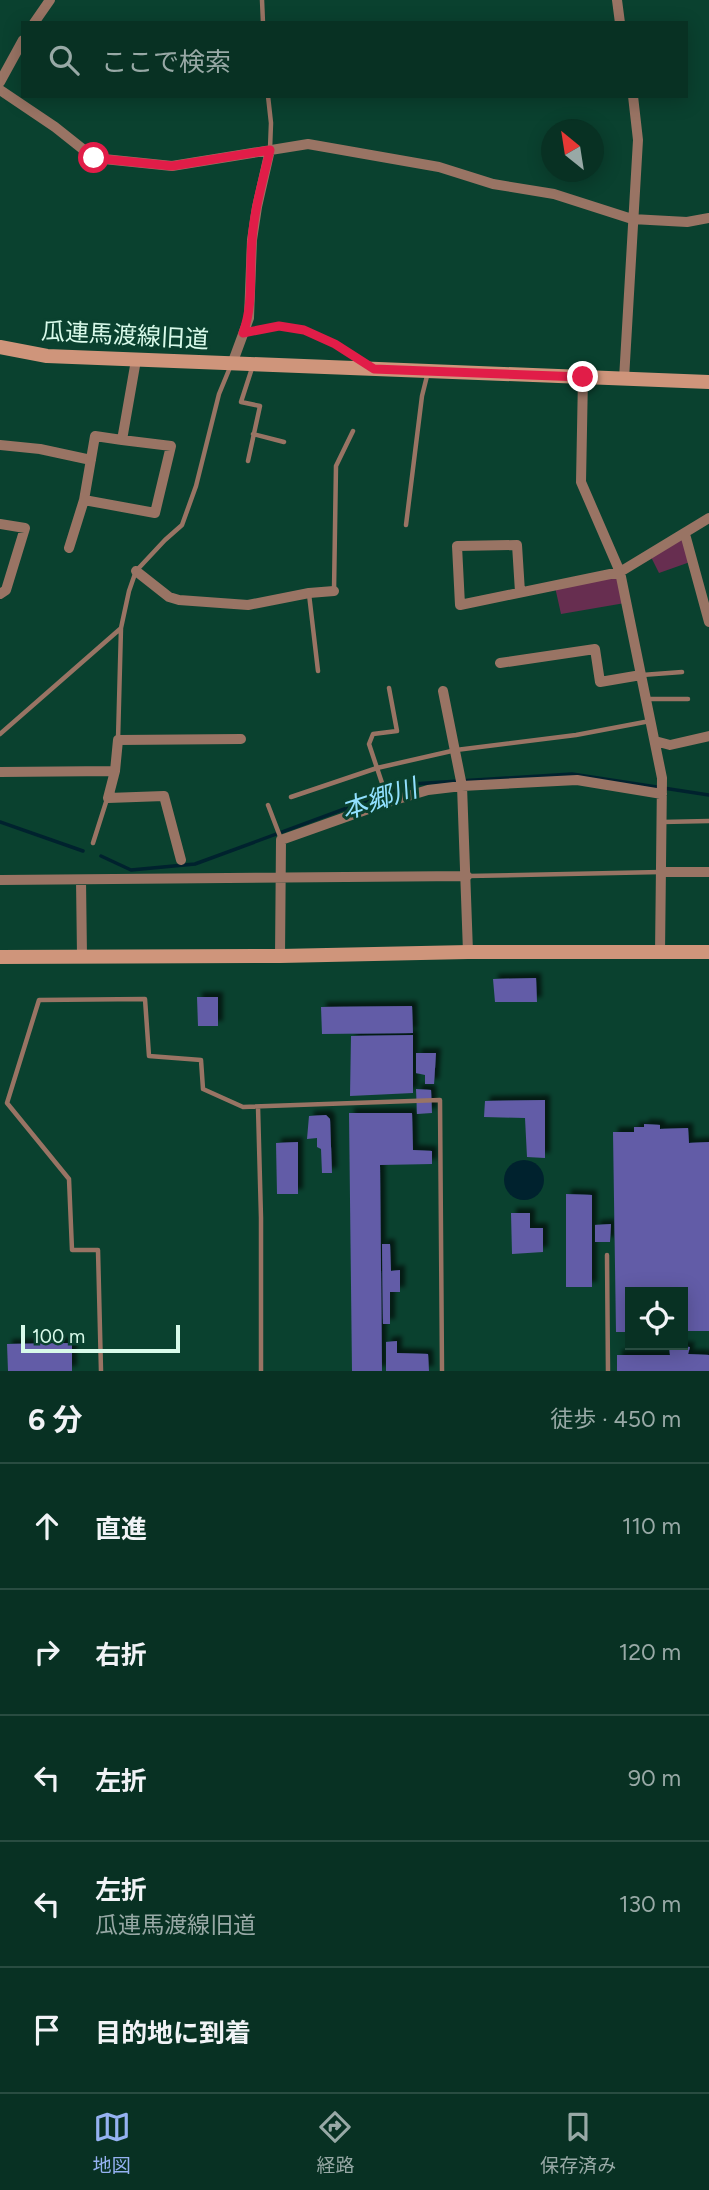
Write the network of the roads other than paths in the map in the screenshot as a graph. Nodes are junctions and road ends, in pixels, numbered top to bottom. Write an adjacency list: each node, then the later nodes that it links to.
1 (262, 0): 5 (lane)
2 (617, 0): 6 (street)
3 (51, 1): 4 (street)
4 (36, 21)
5 (263, 21)
6 (620, 21)
7 (21, 44): 8 (street)
8 (0, 82)
9 (0, 90): 12 (street)
10 (268, 98): 12 (lane)
11 (633, 98): 14 (street)
12 (270, 150): 14 (street); 15 (street)
13 (709, 218): 14 (street)
14 (632, 219): 23 (street)
15 (243, 333): 18 (street); 20 (lane)
16 (0, 346): 17 (street, 瓜連馬渡線旧道)
17 (136, 360): 18 (street, 瓜連馬渡線旧道); 27 (street)
18 (232, 364): 19 (street, 瓜連馬渡線旧道); 38 (lane)
19 (253, 365): 20 (street, 瓜連馬渡線旧道); 26 (lane)
20 (374, 369): 21 (street, 瓜連馬渡線旧道)
21 (429, 371): 22 (street, 瓜連馬渡線旧道); 35 (lane)
22 (583, 377): 23 (street, 瓜連馬渡線旧道); 39 (street)
23 (624, 379): 24 (street, 瓜連馬渡線旧道)
24 (709, 382)
25 (353, 431): 40 (lane)
26 (253, 434): 28 (lane); 31 (lane)
27 (122, 440): 30 (street); 32 (street)
28 (284, 442)
29 (0, 445): 30 (street)
30 (91, 460): 32 (street)
31 (248, 461)
32 (84, 500): 37 (street)
33 (709, 518): 36 (street)
34 (0, 524): 43 (street)
35 (406, 525)
36 (685, 534): 39 (street); 44 (street)
37 (69, 548)
38 (136, 571): 42 (street); 45 (lane)
39 (620, 572): 41 (street); 49 (street)
40 (334, 592): 42 (street)
41 (520, 592): 41 (street)
42 (309, 593): 47 (lane)
43 (0, 594)
44 (709, 622)
45 (121, 628): 55 (lane); 58 (lane)
46 (500, 663): 49 (street)
47 (318, 671)
48 (682, 672): 49 (lane)
49 (641, 675): 52 (street)
50 (389, 688): 61 (lane)
51 (443, 691): 60 (street)
52 (646, 699): 53 (lane); 54 (street)
53 (688, 699)
54 (650, 721): 59 (street); 60 (lane)
55 (0, 734)
56 (709, 736): 59 (street)
57 (241, 739): 58 (street)
58 (118, 740): 62 (street)
59 (654, 741): 65 (street)
60 (456, 750): 61 (lane); 64 (street)
61 (377, 768): 66 (lane); 68 (lane)
62 (115, 771): 63 (street); 67 (street)
63 (0, 772)
64 (462, 786): 65 (street); 68 (street); 77 (street)
65 (662, 794): 71 (street)
66 (291, 797)
67 (108, 798): 73 (lane); 74 (street)
68 (388, 802): 72 (street)
69 (268, 806): 72 (lane)
70 (709, 821): 71 (lane)
71 (662, 822): 75 (street)
72 (281, 840): 78 (street)
73 (93, 843)
74 (181, 860)
75 (661, 872): 76 (street); 77 (lane); 82 (street)
76 (709, 872)
77 (467, 876): 78 (street); 81 (street)
78 (280, 878): 80 (street); 85 (street)
79 (0, 880): 80 (street)
80 (81, 880): 84 (street)
81 (468, 952): 82 (street); 85 (street)
82 (660, 953): 83 (street)
83 (709, 953)
84 (82, 956): 85 (street); 86 (street)
85 (280, 956)
86 (0, 957)
87 (258, 1107): 89 (lane); 90 (lane); 91 (lane)
88 (607, 1255): 92 (lane)
89 (100, 1371)
90 (261, 1371)
91 (442, 1371)
92 (608, 1371)

